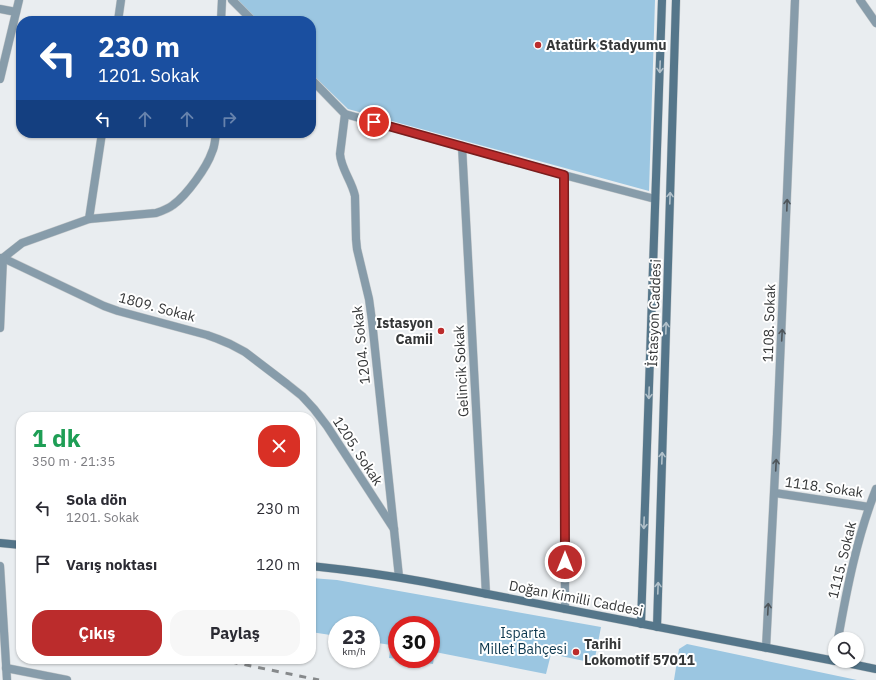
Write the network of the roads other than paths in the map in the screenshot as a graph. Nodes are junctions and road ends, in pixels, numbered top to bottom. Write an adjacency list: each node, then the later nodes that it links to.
1 (19, 0): 10 (street)
2 (121, 0): 11 (street)
3 (222, 0): 12 (street)
4 (232, 0): 13 (street)
5 (662, 0): 22 (main road, İstasyon Caddesi, one-way to 22)
6 (676, 0): 40 (main road, İstasyon Caddesi, one-way to 6)
7 (795, 0): 28 (street, 1108. Sokak, one-way to 7)
8 (860, 0): 14 (street)
9 (0, 9): 10 (street)
10 (16, 12): 15 (street)
11 (119, 16)
12 (221, 16)
13 (248, 16)
14 (876, 24)
15 (0, 79)
16 (316, 84): 17 (street)
17 (345, 114): 20 (street); 30 (street, 1204. Sokak)
18 (101, 138): 23 (street)
19 (216, 138): 23 (street)
20 (462, 146): 21 (street); 36 (street, Gelincik Sokak)
21 (564, 175): 22 (street); 37 (street)
22 (655, 199): 39 (main road, İstasyon Caddesi, one-way to 39)
23 (89, 219): 24 (street)
24 (1, 258): 25 (street); 26 (street, 1809. Sokak)
25 (0, 328)
26 (296, 392): 30 (street, 1205. Sokak)
27 (876, 489): 29 (street, 1115. Sokak)
28 (775, 493): 29 (street, 1118. Sokak); 42 (street, 1108. Sokak, one-way to 28)
29 (869, 506): 41 (street, 1115. Sokak)
30 (394, 529): 35 (street, 1204. Sokak)
31 (0, 543): 32 (main road)
32 (16, 545)
33 (0, 566): 38 (street)
34 (316, 566): 35 (main road, Doğan Kimilli Caddesi)
35 (399, 577): 36 (main road, Doğan Kimilli Caddesi)
36 (486, 594): 37 (main road, Doğan Kimilli Caddesi)
37 (565, 609): 39 (main road, Doğan Kimilli Caddesi)
38 (2, 618): 45 (street)
39 (641, 624): 40 (main road, Doğan Kimilli Caddesi)
40 (657, 627): 42 (main road, Doğan Kimilli Caddesi)
41 (839, 632)
42 (766, 648): 43 (main road, Doğan Kimilli Caddesi)
43 (828, 658)
44 (864, 666): 46 (main road, Doğan Kimilli Caddesi)
45 (6, 668): 47 (street); 48 (street)
46 (876, 669)
47 (7, 680)
48 (67, 680)

